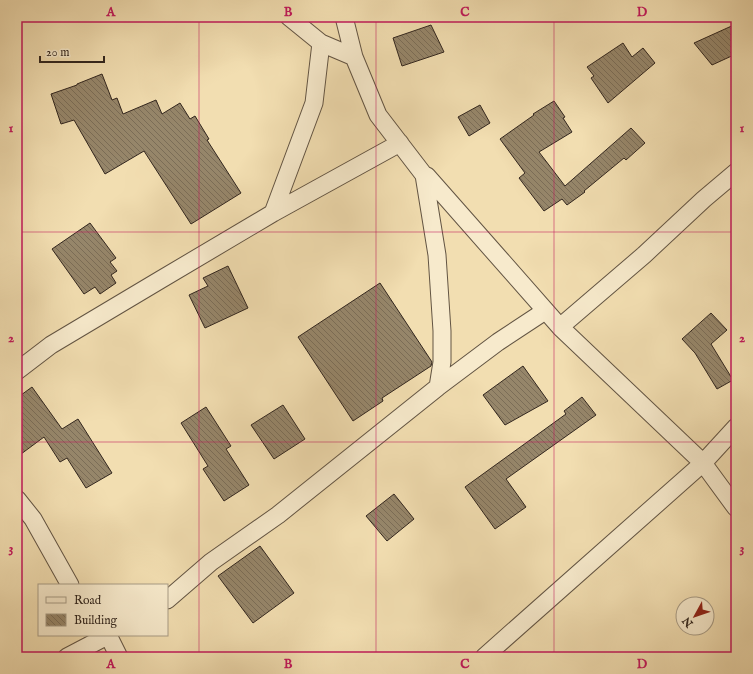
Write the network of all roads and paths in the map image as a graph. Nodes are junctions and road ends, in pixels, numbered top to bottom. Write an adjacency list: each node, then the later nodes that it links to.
1 (289, 17): 3 (street)
2 (344, 17): 4 (street)
3 (321, 43): 4 (street); 8 (street)
4 (354, 56): 5 (street)
5 (400, 143): 7 (street); 8 (street)
6 (736, 172): 10 (street)
7 (424, 175): 9 (street); 12 (street)
8 (273, 213): 11 (street)
9 (545, 311): 10 (street); 12 (street)
10 (560, 326): 14 (street)
11 (17, 371)
12 (438, 387): 18 (street)
13 (736, 427): 14 (street)
14 (703, 463): 16 (street); 23 (street)
15 (17, 499): 17 (street)
16 (736, 508)
17 (69, 584)
18 (168, 599)
19 (107, 636): 21 (street)
20 (109, 636): 22 (street)
21 (67, 657)
22 (119, 657)
23 (484, 657)

